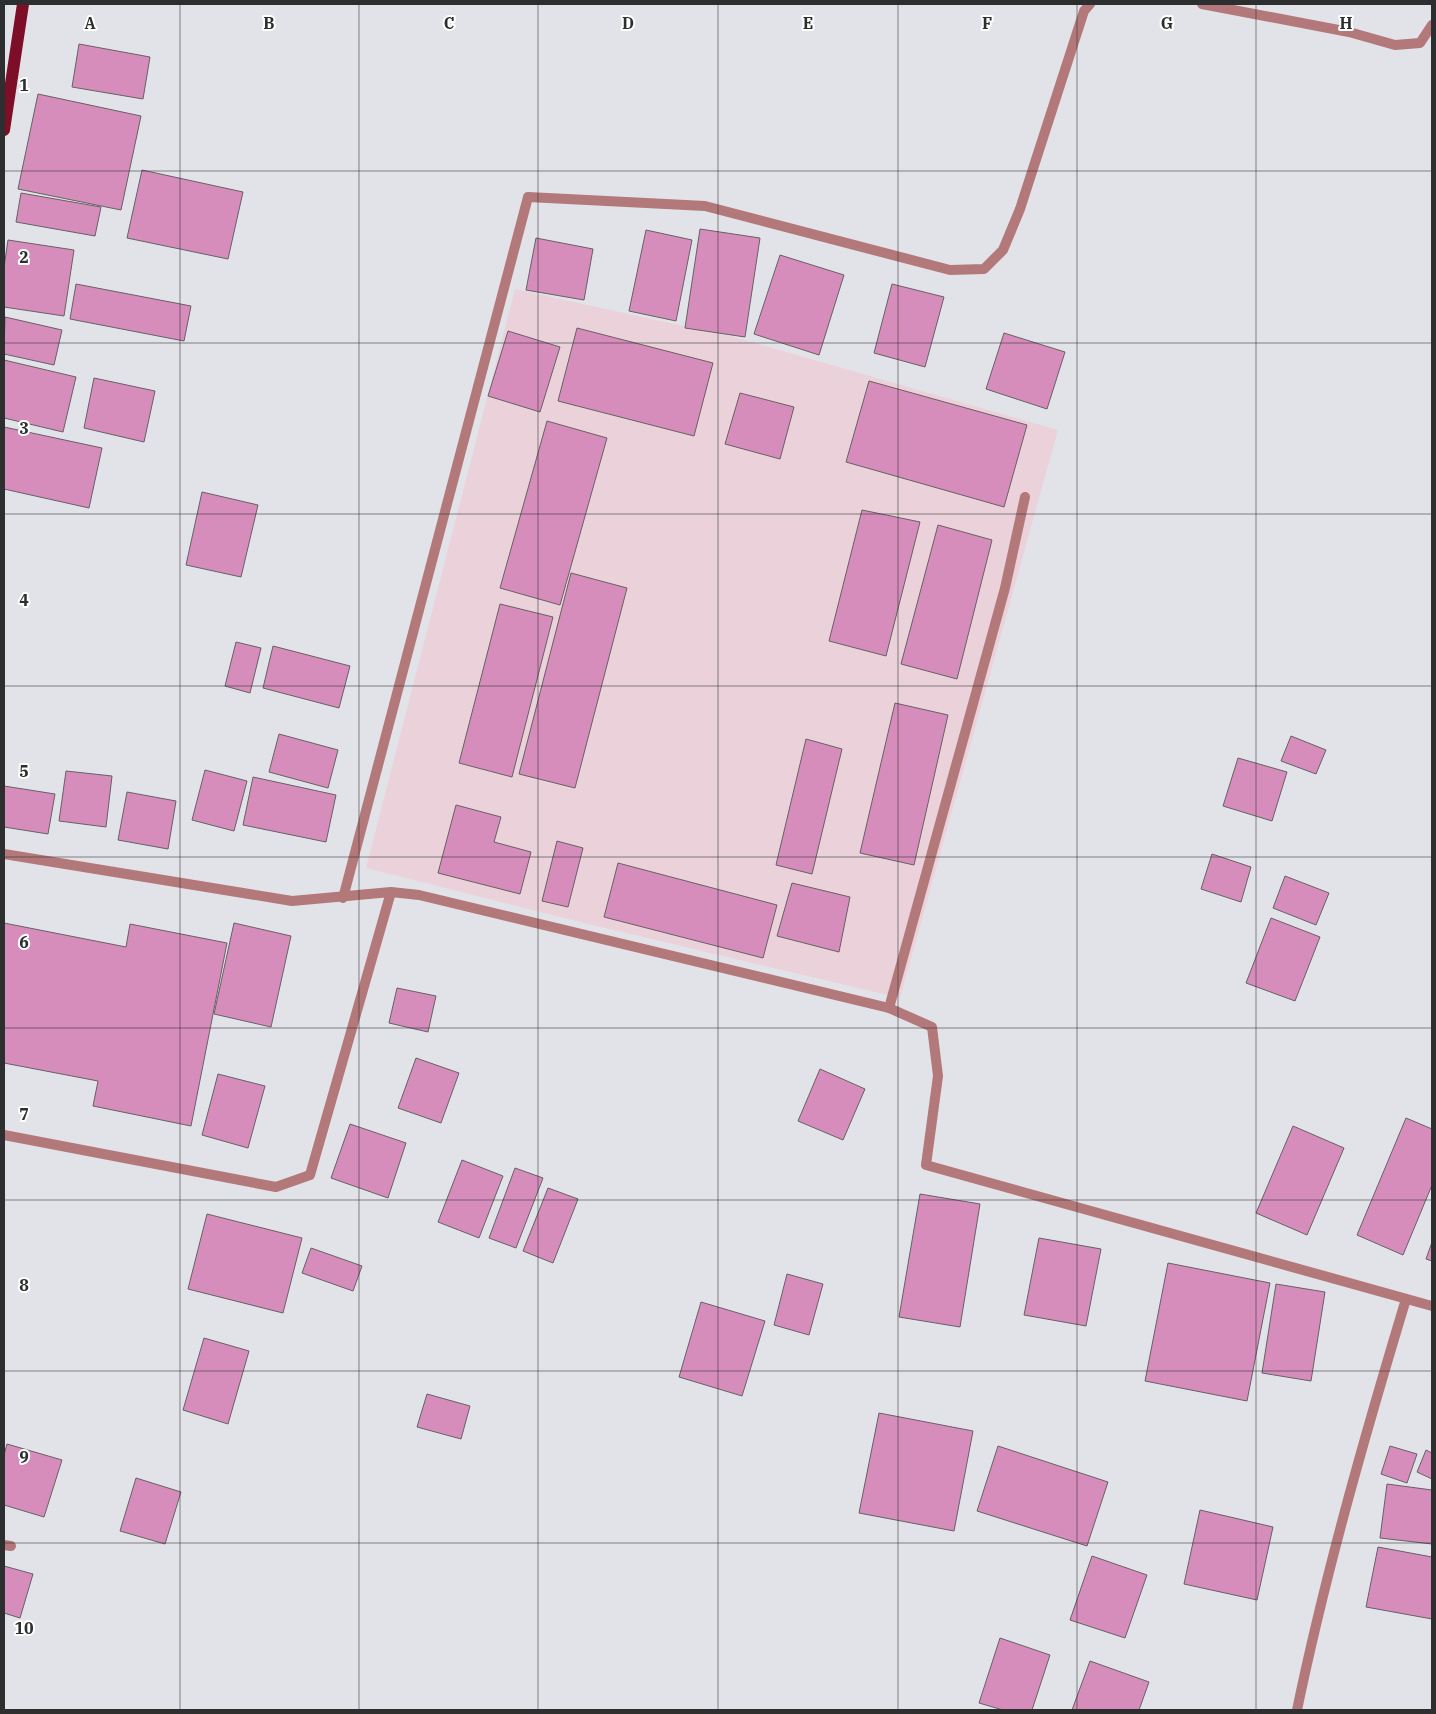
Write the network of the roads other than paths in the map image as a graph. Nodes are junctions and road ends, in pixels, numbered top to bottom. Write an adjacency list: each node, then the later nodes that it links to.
1 (23, 4): 5 (main road)
2 (1090, 4): 9 (street)
3 (1202, 4): 4 (street)
4 (1432, 25)
5 (4, 130)
6 (1025, 497): 10 (street)
7 (4, 854): 9 (street)
8 (391, 892): 9 (street); 10 (street); 11 (street)
9 (343, 898)
10 (889, 1008): 12 (street)
11 (4, 1135)
12 (1406, 1298): 13 (street); 14 (street)
13 (1432, 1306)
14 (1297, 1710)

